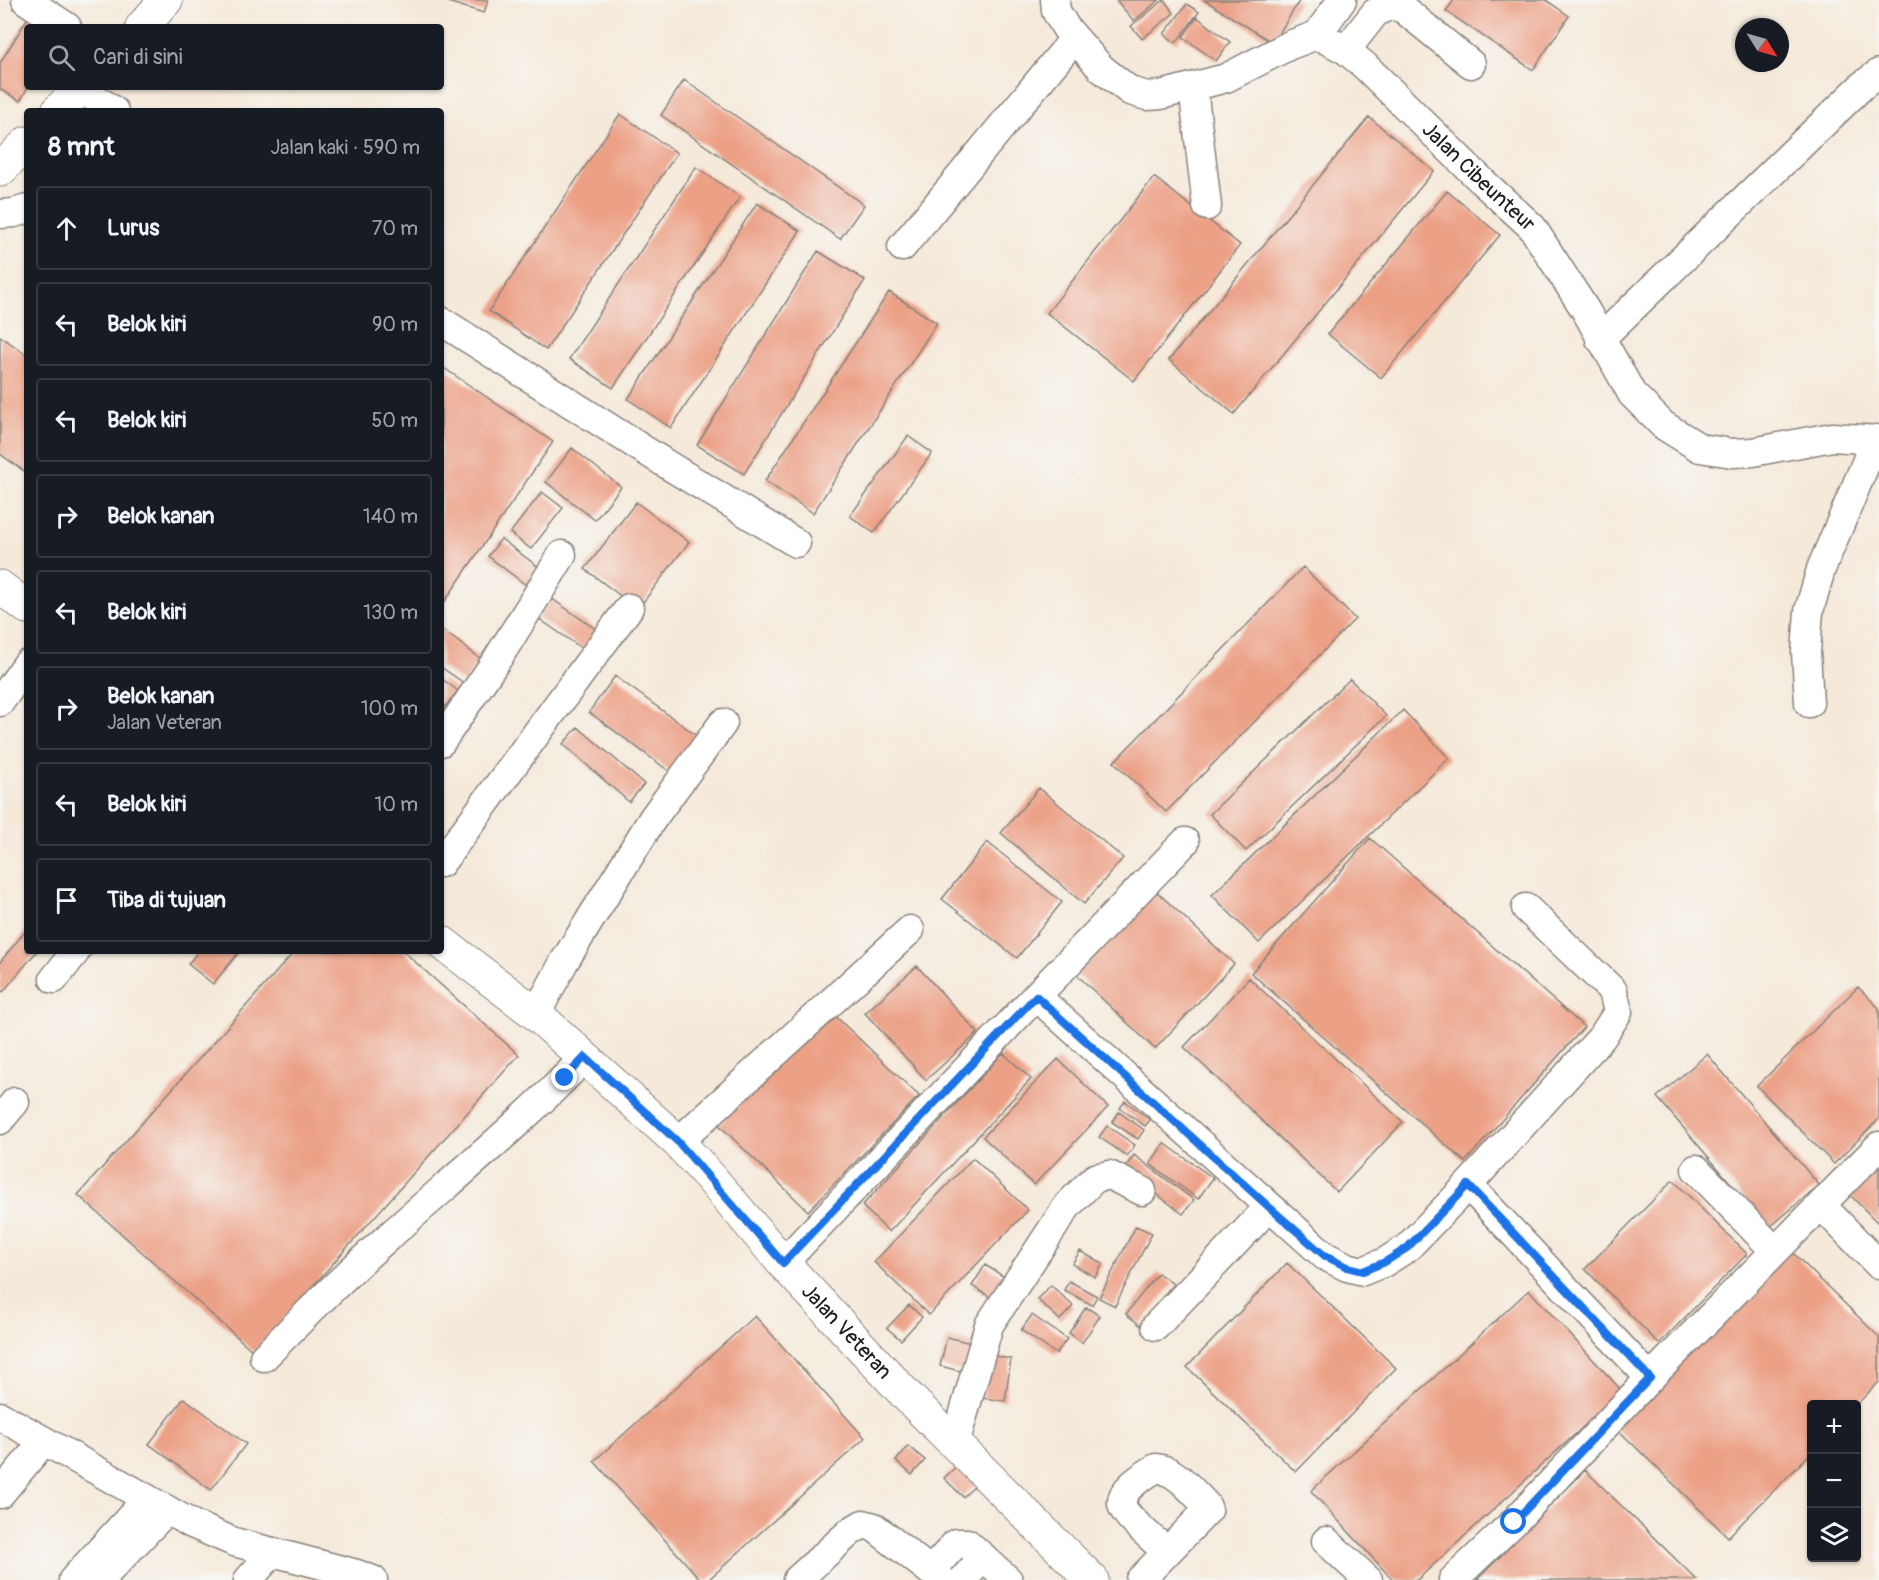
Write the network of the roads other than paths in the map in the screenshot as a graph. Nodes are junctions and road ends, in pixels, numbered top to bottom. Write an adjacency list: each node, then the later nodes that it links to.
1 (26, 0): 5 (street)
2 (166, 0): 6 (main road)
3 (1055, 0): 8 (street)
4 (1342, 0): 7 (street)
5 (62, 24)
6 (145, 24)
7 (1317, 35): 9 (street, Jalan Cibeunteur); 12 (street)
8 (1074, 39): 12 (street); 22 (street)
9 (1346, 50): 10 (street); 24 (street, Jalan Cibeunteur)
10 (1472, 64)
11 (1879, 73): 24 (street)
12 (1193, 88): 19 (street)
13 (78, 90): 15 (main road)
14 (85, 90): 16 (street)
15 (61, 108)
16 (110, 108)
17 (24, 146): 18 (main road)
18 (0, 170)
19 (1207, 206)
20 (24, 210): 21 (street)
21 (0, 214)
22 (902, 247)
23 (444, 323): 26 (street)
24 (1600, 339): 25 (street, Jalan Cibeunteur)
25 (1878, 440): 33 (street)
26 (796, 543)
27 (562, 555): 35 (street)
28 (0, 587): 29 (main road)
29 (24, 605)
30 (629, 608): 37 (street)
31 (24, 668): 32 (street)
32 (0, 702)
33 (1809, 703)
34 (723, 723): 44 (street)
35 (444, 738)
36 (1185, 842): 43 (street)
37 (444, 859)
38 (1526, 908): 49 (street)
39 (910, 930): 46 (street)
40 (444, 944): 44 (main road, Jalan Veteran)
41 (74, 954): 42 (street)
42 (54, 980)
43 (1036, 996): 52 (street); 54 (street)
44 (536, 1014): 45 (main road, Jalan Veteran)
45 (585, 1057): 46 (main road, Jalan Veteran); 57 (street)
46 (678, 1142): 54 (main road, Jalan Veteran)
47 (1879, 1146): 51 (street)
48 (1696, 1169): 53 (street)
49 (1468, 1185): 52 (street); 58 (street)
50 (1142, 1191): 61 (street)
51 (1821, 1205): 53 (street); 55 (street)
52 (1269, 1207): 56 (street)
53 (1775, 1251): 58 (street)
54 (783, 1263): 61 (main road, Jalan Veteran)
55 (1879, 1265)
56 (1156, 1326)
57 (264, 1357)
58 (1650, 1378): 81 (street)
59 (4, 1425): 60 (street)
60 (44, 1441): 62 (street); 63 (street)
61 (955, 1444): 78 (main road, Jalan Veteran)
62 (0, 1494)
63 (157, 1504): 66 (street); 70 (street); 71 (street)
64 (863, 1524): 69 (street); 74 (street); 75 (street)
65 (1326, 1541): 80 (street)
66 (273, 1552): 72 (street); 73 (street)
67 (1167, 1552): 79 (street)
68 (983, 1557): 69 (street); 76 (street); 77 (street)
69 (937, 1576)
70 (73, 1580)
71 (100, 1580)
72 (248, 1580)
73 (373, 1580)
74 (797, 1580)
75 (814, 1580)
76 (963, 1580)
77 (1008, 1580)
78 (1092, 1580)
79 (1140, 1580)
80 (1368, 1580)
81 (1453, 1580)

